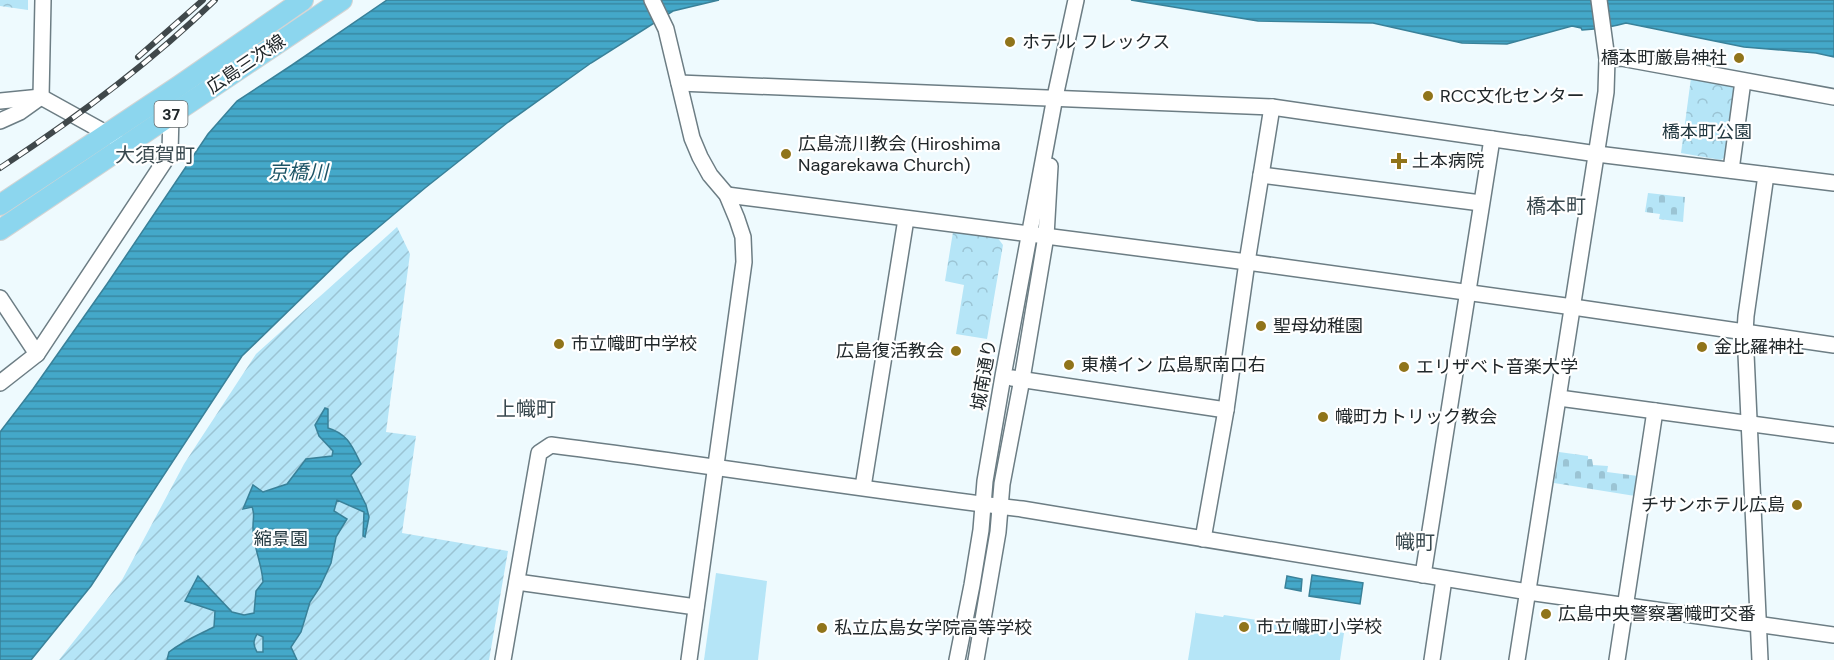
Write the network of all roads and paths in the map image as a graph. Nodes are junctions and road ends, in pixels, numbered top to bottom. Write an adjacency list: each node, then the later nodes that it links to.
1 (43, 0): 10 (street)
2 (342, 0): 15 (main road, 広島三次線 / 37)
3 (652, 0): 9 (street)
4 (1076, 0): 11 (street, 城南通り)
5 (1599, 0): 7 (street)
6 (294, 3): 17 (main road, 広島三次線 / 37)
7 (1607, 59): 8 (street); 20 (street)
8 (1743, 81): 12 (street); 21 (street)
9 (679, 82): 11 (street); 25 (street)
10 (41, 97): 13 (street); 16 (street); 17 (street)
11 (1055, 97): 14 (street); 30 (street, 城南通り); 31 (street, 城南通り)
12 (1834, 97)
13 (0, 102)
14 (1272, 107): 18 (street); 22 (street)
15 (171, 114): 19 (main road, 広島三次線 / 37); 38 (street)
16 (0, 122)
17 (107, 134): 19 (street); 27 (main road, 広島三次線 / 37)
18 (1492, 139): 20 (street); 26 (street)
19 (126, 145): 29 (main road, 広島三次線 / 37)
20 (1597, 154): 21 (street); 35 (street)
21 (1731, 170): 23 (street)
22 (1261, 175): 26 (street); 32 (street)
23 (1766, 175): 24 (street); 36 (street)
24 (1834, 183)
25 (727, 195): 28 (street); 47 (street)
26 (1481, 203): 33 (street)
27 (0, 205)
28 (906, 219): 30 (street); 48 (street)
29 (0, 230)
30 (1029, 234): 31 (street); 39 (street, 城南通り)
31 (1046, 236): 32 (street); 40 (street, 城南通り)
32 (1247, 262): 33 (street); 43 (street)
33 (1468, 292): 35 (street); 52 (street)
34 (0, 298): 38 (street)
35 (1573, 307): 36 (street); 42 (street)
36 (1745, 332): 37 (street); 45 (street)
37 (1834, 345)
38 (37, 354): 41 (street)
39 (1003, 376): 40 (street); 49 (street, 城南通り)
40 (1022, 379): 43 (street); 50 (street, 城南通り)
41 (0, 383)
42 (1559, 398): 44 (street); 55 (street)
43 (1226, 410): 51 (street)
44 (1655, 411): 45 (street); 56 (street)
45 (1749, 424): 46 (street); 58 (street)
46 (1834, 435)
47 (716, 466): 48 (street); 54 (street); 57 (street)
48 (863, 487): 49 (street)
49 (983, 504): 50 (street); 62 (street, 城南通り)
50 (1000, 507): 51 (street); 63 (street, 城南通り)
51 (1203, 539): 52 (street)
52 (1423, 575): 53 (street)
53 (1444, 579): 55 (street); 64 (street)
54 (517, 582): 57 (street); 60 (street)
55 (1528, 592): 56 (street); 65 (street)
56 (1625, 606): 58 (street); 66 (street)
57 (696, 607): 61 (street)
58 (1759, 625): 59 (street); 67 (street)
59 (1834, 635)
60 (503, 660)
61 (689, 660)
62 (957, 660)
63 (976, 660)
64 (1432, 660)
65 (1517, 660)
66 (1617, 660)
67 (1760, 660)

